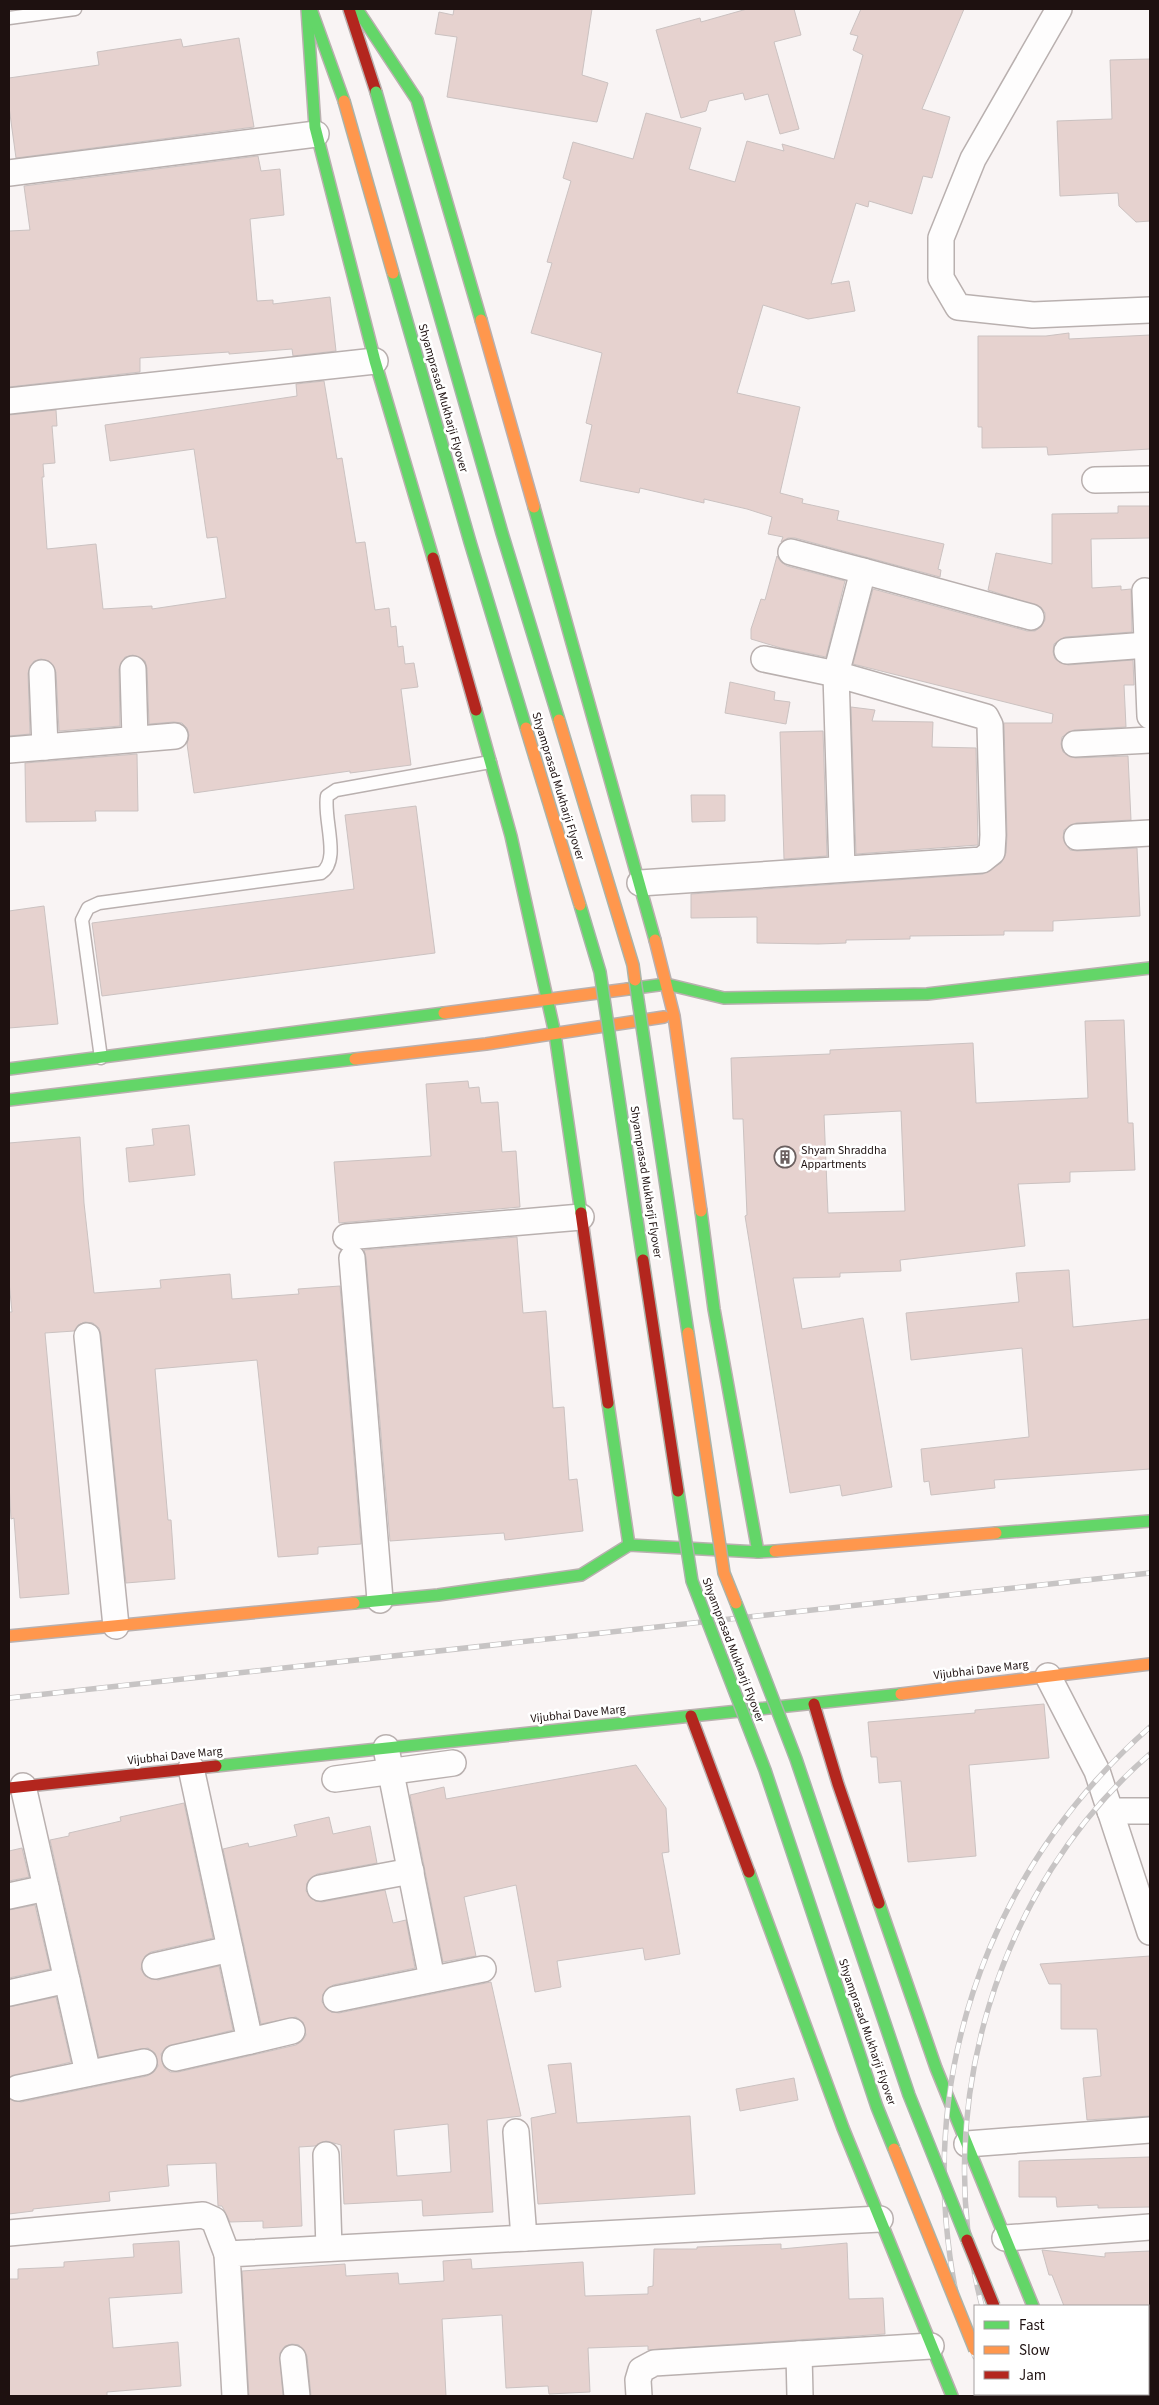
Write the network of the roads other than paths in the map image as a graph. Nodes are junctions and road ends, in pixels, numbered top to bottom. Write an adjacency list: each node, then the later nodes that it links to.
1 (75, 9): 7 (lane)
2 (307, 9): 8 (street)
3 (311, 9): 98 (street, Shyamprasad Mukharji Flyover, bridge)
4 (349, 9): 95 (street, Shyamprasad Mukharji Flyover, bridge)
5 (358, 9): 36 (street)
6 (1059, 9): 10 (street)
7 (9, 18)
8 (316, 134): 9 (street); 11 (street)
9 (9, 173)
10 (1150, 310)
11 (375, 361): 12 (street); 32 (street)
12 (9, 401)
13 (1150, 478): 14 (street)
14 (1095, 480)
15 (791, 552): 16 (street)
16 (863, 571): 18 (street); 24 (street)
17 (1144, 591): 19 (street)
18 (1031, 617)
19 (1147, 645): 20 (street); 25 (street)
20 (1067, 651)
21 (764, 660): 24 (street)
22 (133, 669): 27 (street)
23 (42, 673): 30 (street)
24 (836, 674): 35 (street); 35 (street)
25 (1150, 716)
26 (175, 736): 27 (street)
27 (135, 739): 30 (street)
28 (1150, 740): 29 (street)
29 (1075, 744)
30 (45, 747): 31 (street)
31 (9, 750)
32 (490, 762): 40 (street); 44 (lane)
33 (1150, 833): 34 (street)
34 (1077, 838)
35 (842, 869): 36 (street)
36 (640, 883): 38 (street)
37 (1150, 968): 39 (street)
38 (666, 984): 39 (street); 40 (street); 42 (street)
39 (724, 998): 41 (street)
40 (548, 1000): 43 (street); 44 (street)
41 (699, 1007)
42 (678, 1014): 43 (street); 51 (street)
43 (555, 1034): 46 (street); 47 (street)
44 (101, 1058): 45 (street)
45 (9, 1069)
46 (9, 1100)
47 (581, 1217): 50 (street); 52 (street)
48 (87, 1336): 53 (street)
49 (1150, 1522): 51 (street)
50 (629, 1545): 51 (street); 52 (street)
51 (758, 1552)
52 (380, 1600): 53 (street)
53 (116, 1626): 54 (street)
54 (9, 1636)
55 (1150, 1664): 56 (street, Vijubhai Dave Marg)
56 (1048, 1676): 57 (street, Vijubhai Dave Marg); 65 (street)
57 (814, 1704): 58 (street, Vijubhai Dave Marg); 86 (street)
58 (691, 1716): 59 (street, Vijubhai Dave Marg); 88 (street)
59 (389, 1760): 60 (street); 61 (street, Vijubhai Dave Marg); 62 (street); 66 (street)
60 (453, 1764)
61 (191, 1768): 63 (street, Vijubhai Dave Marg); 71 (street)
62 (335, 1779)
63 (16, 1787): 67 (street)
64 (1150, 1811): 65 (street)
65 (1110, 1812): 70 (street)
66 (411, 1871): 68 (street); 74 (street)
67 (46, 1888): 69 (street); 75 (street)
68 (320, 1888)
69 (9, 1896)
70 (1150, 1932)
71 (230, 1949): 72 (street); 79 (street)
72 (155, 1966)
73 (483, 1969): 74 (street)
74 (432, 1979): 77 (street)
75 (67, 1980): 76 (street); 82 (street)
76 (9, 1992)
77 (336, 1999)
78 (292, 2031): 79 (street)
79 (250, 2041): 80 (street)
80 (175, 2058)
81 (144, 2062): 82 (street)
82 (88, 2073): 83 (street)
83 (18, 2088)
84 (1150, 2130): 86 (street)
85 (516, 2132): 91 (street)
86 (967, 2144): 92 (street)
87 (326, 2156): 93 (street)
88 (880, 2219): 91 (street); 97 (street)
89 (1150, 2227): 92 (street)
90 (9, 2233): 94 (street)
91 (524, 2238): 93 (street)
92 (1005, 2238): 96 (street)
93 (329, 2248): 94 (street)
94 (227, 2254): 101 (street)
95 (994, 2305)
96 (1033, 2305)
97 (932, 2346): 99 (street); 105 (street)
98 (974, 2348)
99 (799, 2354): 103 (street); 104 (street)
100 (293, 2358): 102 (street)
101 (235, 2396)
102 (297, 2396)
103 (639, 2396)
104 (800, 2396)
105 (952, 2396)

